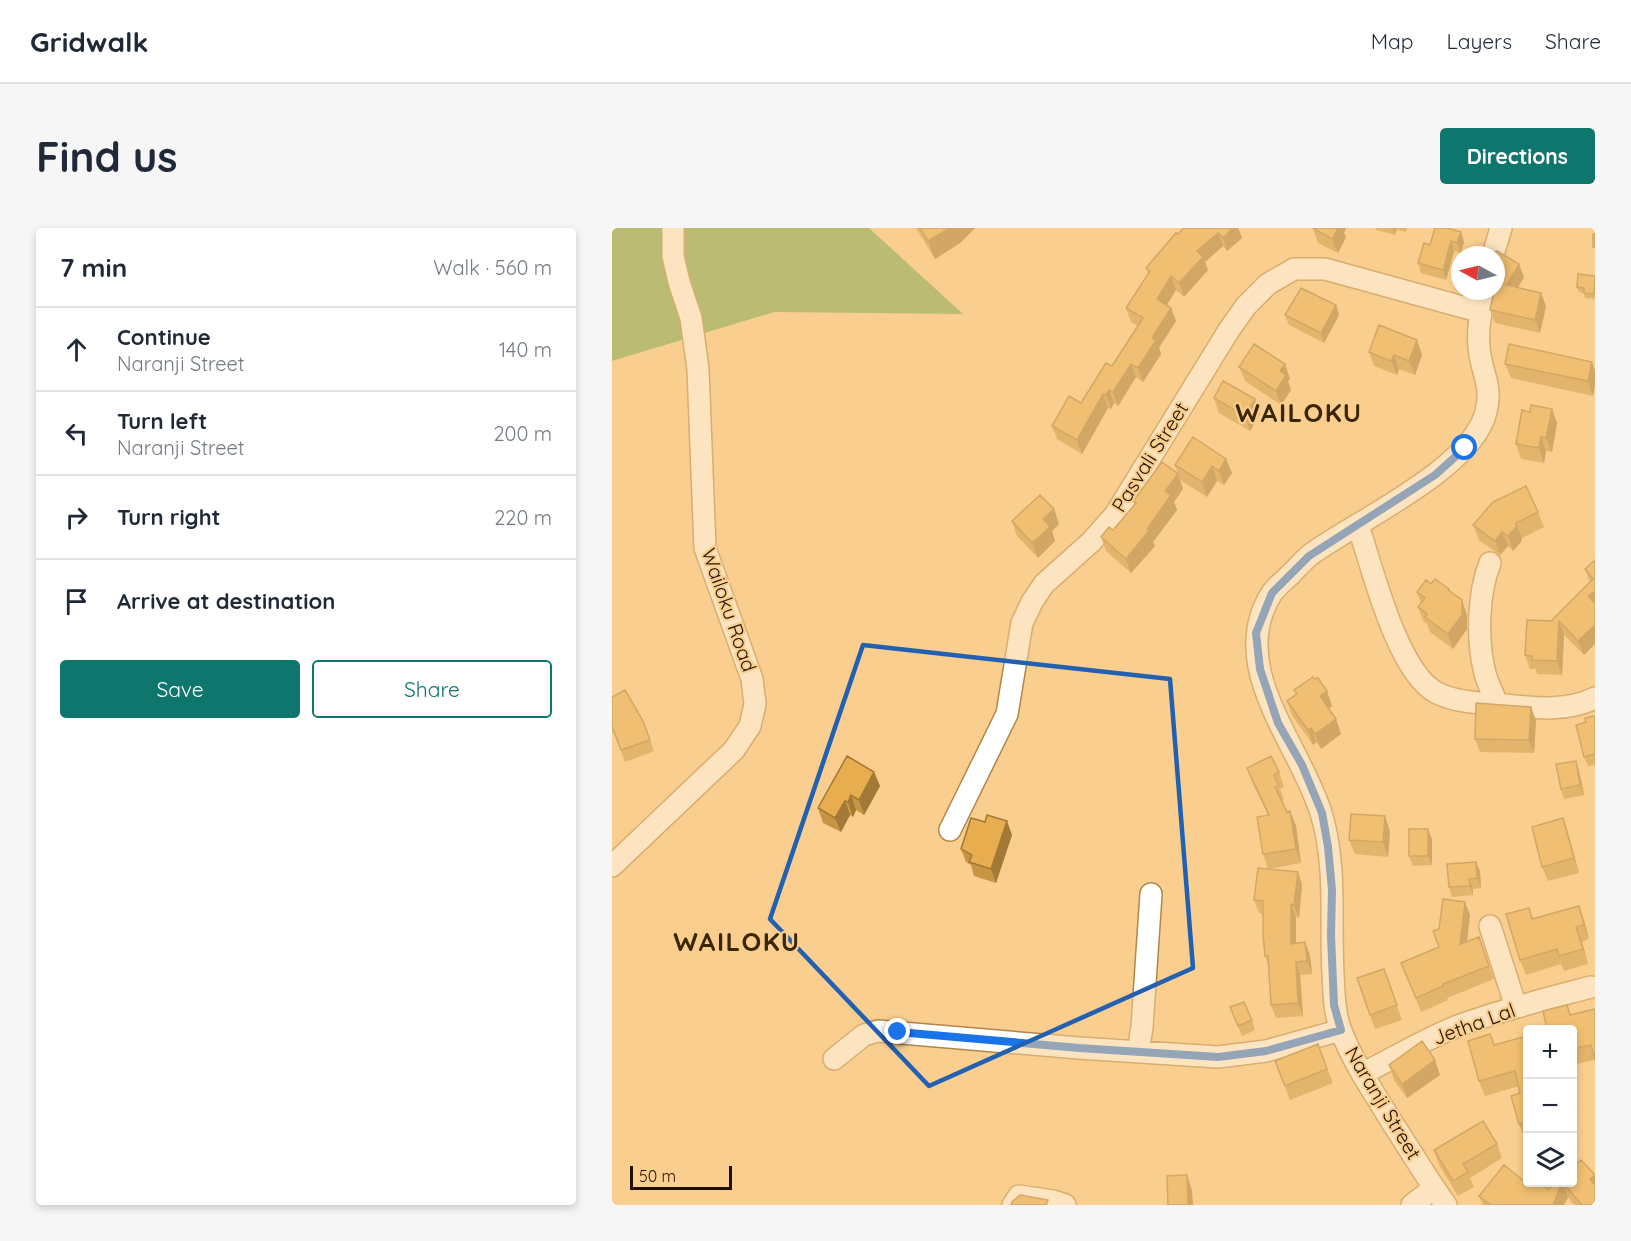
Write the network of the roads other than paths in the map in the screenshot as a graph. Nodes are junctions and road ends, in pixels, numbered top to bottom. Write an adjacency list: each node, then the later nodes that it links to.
1 (673, 228): 11 (street, Wailoku Road)
2 (1501, 228): 3 (street)
3 (1496, 246)
4 (1483, 300): 5 (street, Naranji Street)
5 (1481, 312): 6 (street, Naranji Street); 10 (street, Pasvali Street)
6 (1358, 525): 9 (street); 16 (street, Naranji Street)
7 (1490, 563): 9 (street)
8 (1595, 698): 9 (street)
9 (1497, 704)
10 (951, 830)
11 (612, 866)
12 (1151, 894): 17 (street)
13 (1490, 926): 15 (street)
14 (1591, 987): 15 (street, Jetha Lal)
15 (1516, 1008): 19 (street, Jetha Lal)
16 (1341, 1030): 17 (street); 19 (street, Naranji Street)
17 (1138, 1052): 18 (street)
18 (834, 1059)
19 (1362, 1074): 20 (street, Naranji Street)
20 (1440, 1196): 23 (street)
21 (1013, 1205): 22 (street)
22 (1065, 1205)
23 (1412, 1205)

